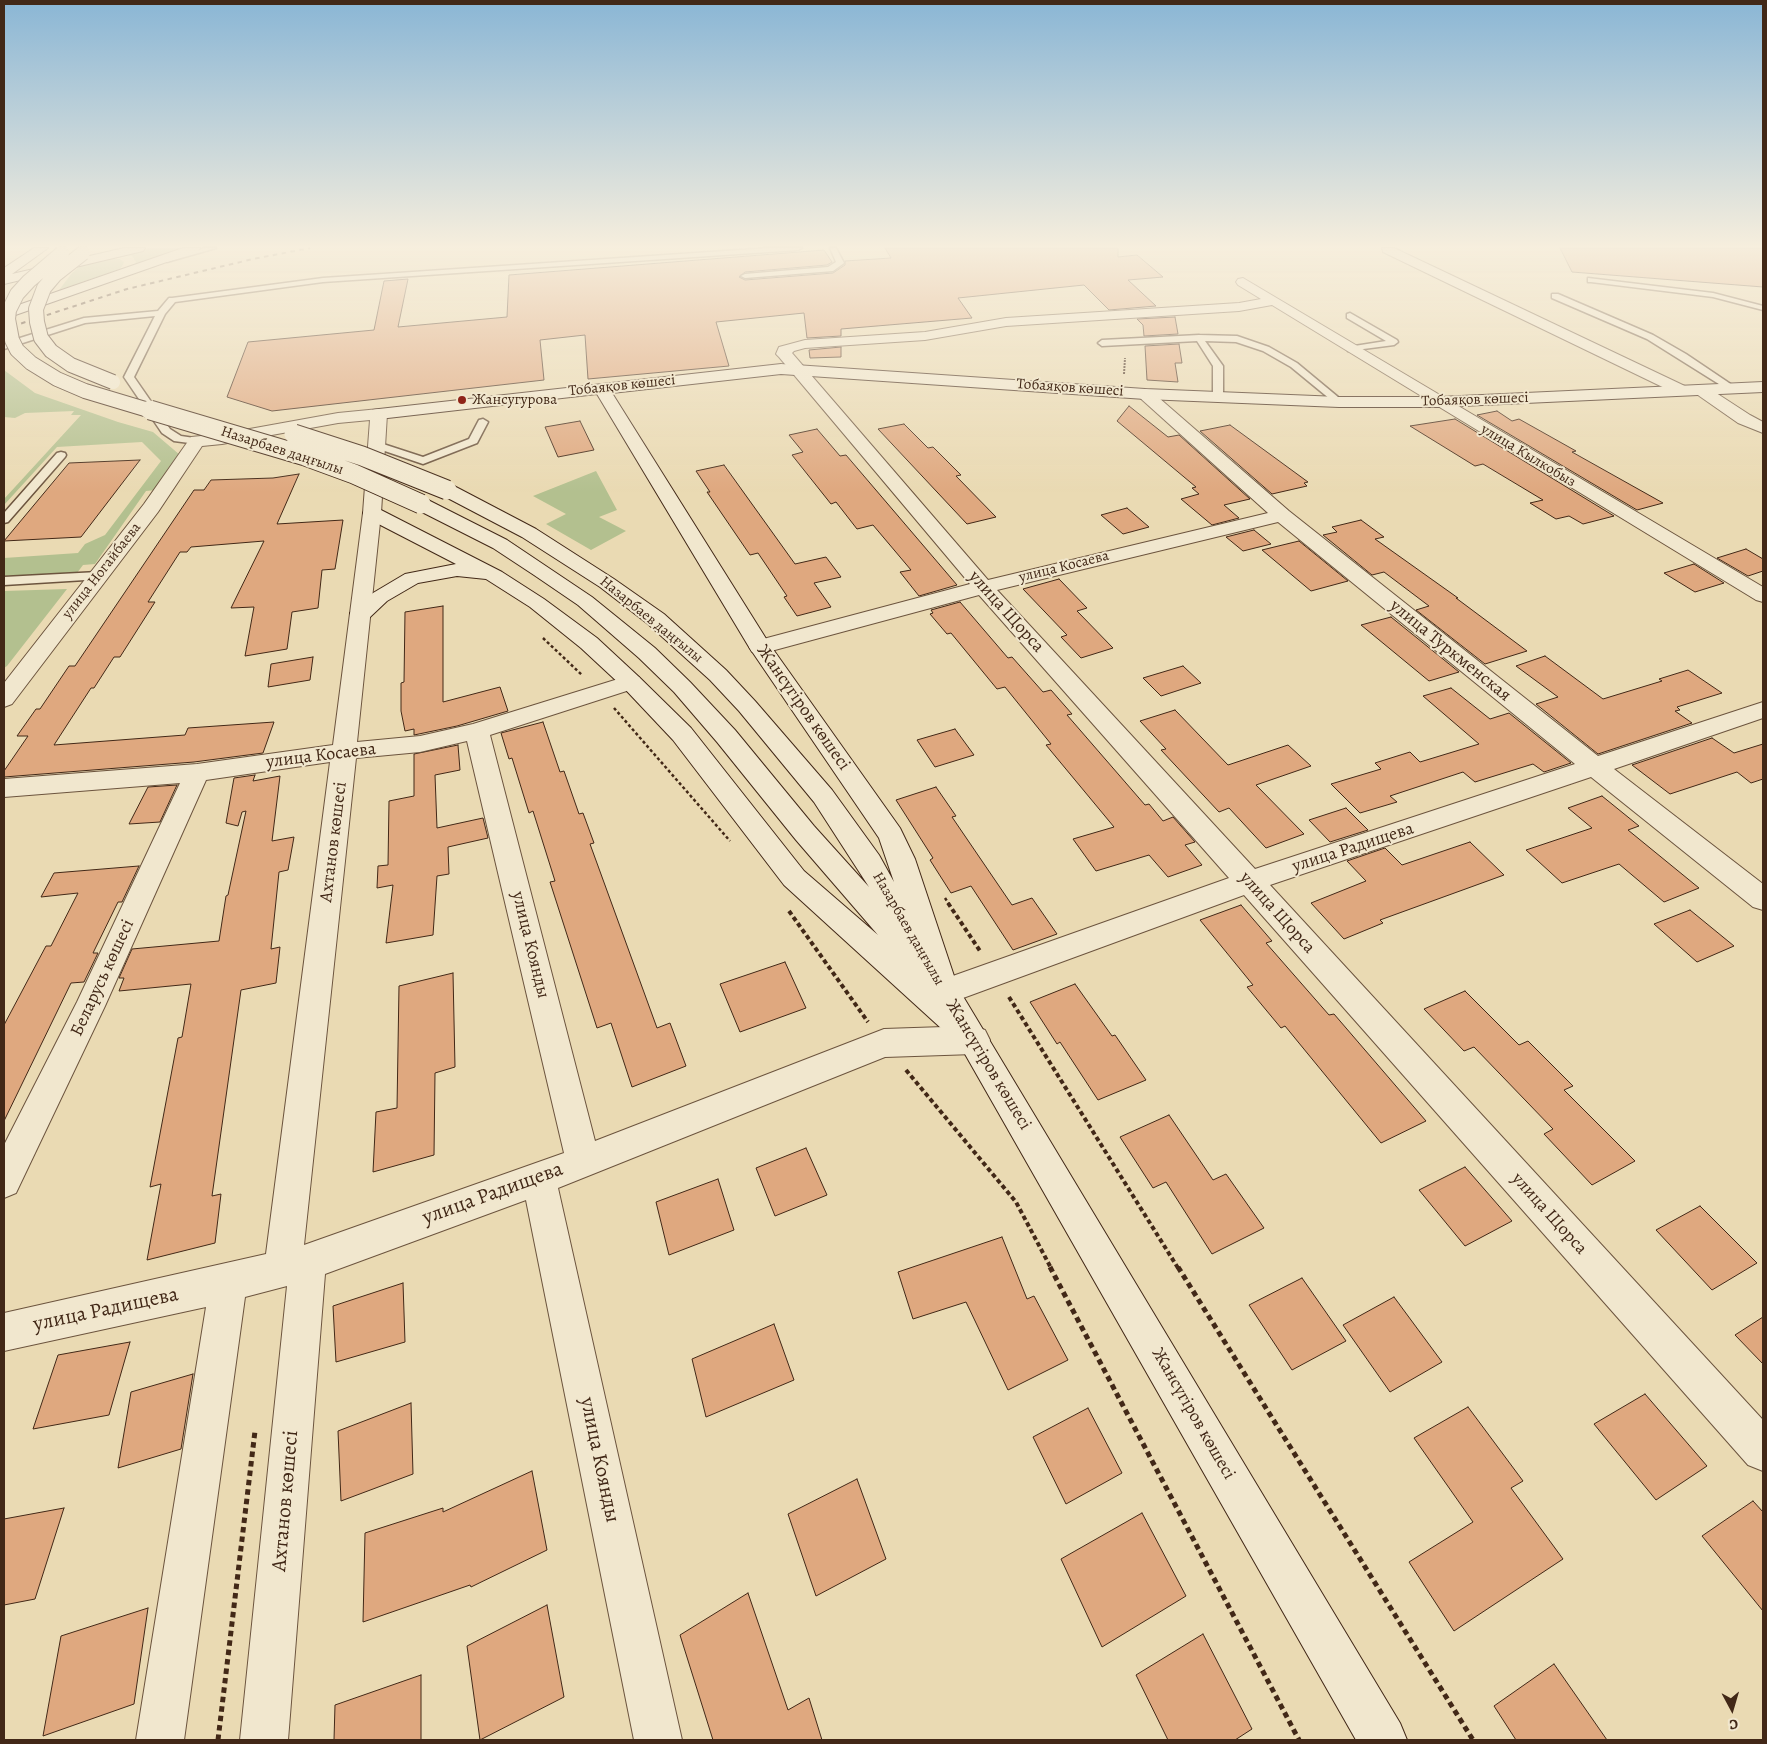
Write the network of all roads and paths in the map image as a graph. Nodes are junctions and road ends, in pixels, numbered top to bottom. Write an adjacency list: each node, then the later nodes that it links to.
1 (10, 329): 59 (street, Назарбаев даңғылы, bridge)
2 (39, 329): 22 (street, bridge)
3 (57, 329): 13 (lane)
4 (153, 329): 30 (lane)
5 (963, 329): 15 (street, улица Щорса)
6 (1319, 329): 14 (street, улица Кылкобыз)
7 (1373, 329): 14 (lane)
8 (1555, 329): 20 (street)
9 (1632, 329): 18 (lane)
10 (1199, 338): 11 (lane); 23 (lane); 24 (lane)
11 (1125, 342): 12 (lane); 21 (path)
12 (1102, 343)
13 (4, 346)
14 (1351, 349): 25 (street, улица Кылкобыз)
15 (799, 369): 17 (street, Тобаяқов көшесі); 21 (street, Тобаяқов көшесі); 39 (street, улица Щорса)
16 (1763, 387): 18 (street, Тобаяқов көшесі)
17 (602, 389): 26 (street, Тобаяқов көшесі); 43 (street, Жансүгіров көшесі)
18 (1733, 389): 19 (street, Тобаяқов көшесі)
19 (1701, 390): 20 (street, Тобаяқов көшесі); 29 (street)
20 (1683, 391): 25 (street, Тобаяқов көшесі)
21 (1134, 393): 23 (street, Тобаяқов көшесі); 34 (street, улица Туркменская)
22 (160, 396)
23 (1218, 397): 24 (street, Тобаяқов көшесі)
24 (1339, 402): 25 (street, Тобаяқов көшесі)
25 (1439, 402): 40 (street, улица Кылкобыз)
26 (379, 414): 30 (street, Тобаяқов көшесі); 31 (street, Ахтанов көшесі)
27 (245, 420): 59 (street, Назарбаев даңғылы, bridge)
28 (484, 422): 31 (lane)
29 (1763, 428)
30 (197, 441): 36 (street, улица Ногайбаева)
31 (377, 445): 33 (street, Ахтанов көшесі)
32 (61, 455): 35 (lane)
33 (372, 513): 37 (street); 41 (street, Ахтанов көшесі)
34 (1282, 515): 39 (street, улица Косаева); 50 (street, улица Туркменская)
35 (4, 520)
36 (98, 576): 38 (lane); 46 (street, улица Ногайбаева)
37 (495, 576): 41 (street); 44 (street)
38 (4, 581)
39 (983, 587): 43 (street, улица Косаева); 54 (street, улица Щорса)
40 (1763, 596)
41 (361, 613): 49 (street, Ахтанов көшесі)
42 (537, 632): 45 (path)
43 (760, 647): 59 (street, Жансүгіров көшесі)
44 (631, 682): 45 (street, улица Косаева); 60 (street)
45 (599, 691): 48 (street, улица Косаева); 53 (path)
46 (4, 699)
47 (1763, 710): 50 (street, улица Радищева)
48 (477, 731): 49 (street, улица Косаева); 62 (street, улица Коянды)
49 (345, 751): 51 (street, улица Косаева); 65 (street, Ахтанов көшесі)
50 (1595, 767): 54 (street, улица Радищева); 56 (street, улица Туркменская)
51 (197, 773): 52 (street, улица Косаева); 64 (street, Беларусь көшесі)
52 (4, 788)
53 (734, 846)
54 (1248, 882): 58 (street, улица Радищева); 69 (street, улица Щорса)
55 (940, 891): 58 (path)
56 (1763, 899)
57 (785, 906): 61 (path)
58 (995, 974): 59 (street, улица Радищева); 76 (path)
59 (944, 992): 60 (street, Жансүгіров көшесі)
60 (974, 1040): 61 (street, улица Радищева); 75 (street, Жансүгіров көшесі)
61 (884, 1043): 62 (street, улица Радищева); 74 (path)
62 (583, 1160): 63 (street, улица Радищева)
63 (539, 1179): 65 (street, улица Радищева); 73 (street, улица Коянды)
64 (4, 1182)
65 (296, 1265): 66 (street, улица Радищева); 72 (street, Ахтанов көшесі)
66 (228, 1283): 67 (street, улица Радищева); 70 (street)
67 (4, 1332)
68 (256, 1423): 71 (path)
69 (1763, 1450)
70 (160, 1740)
71 (218, 1740)
72 (264, 1740)
73 (658, 1740)
74 (1299, 1740)
75 (1383, 1740)
76 (1473, 1740)

